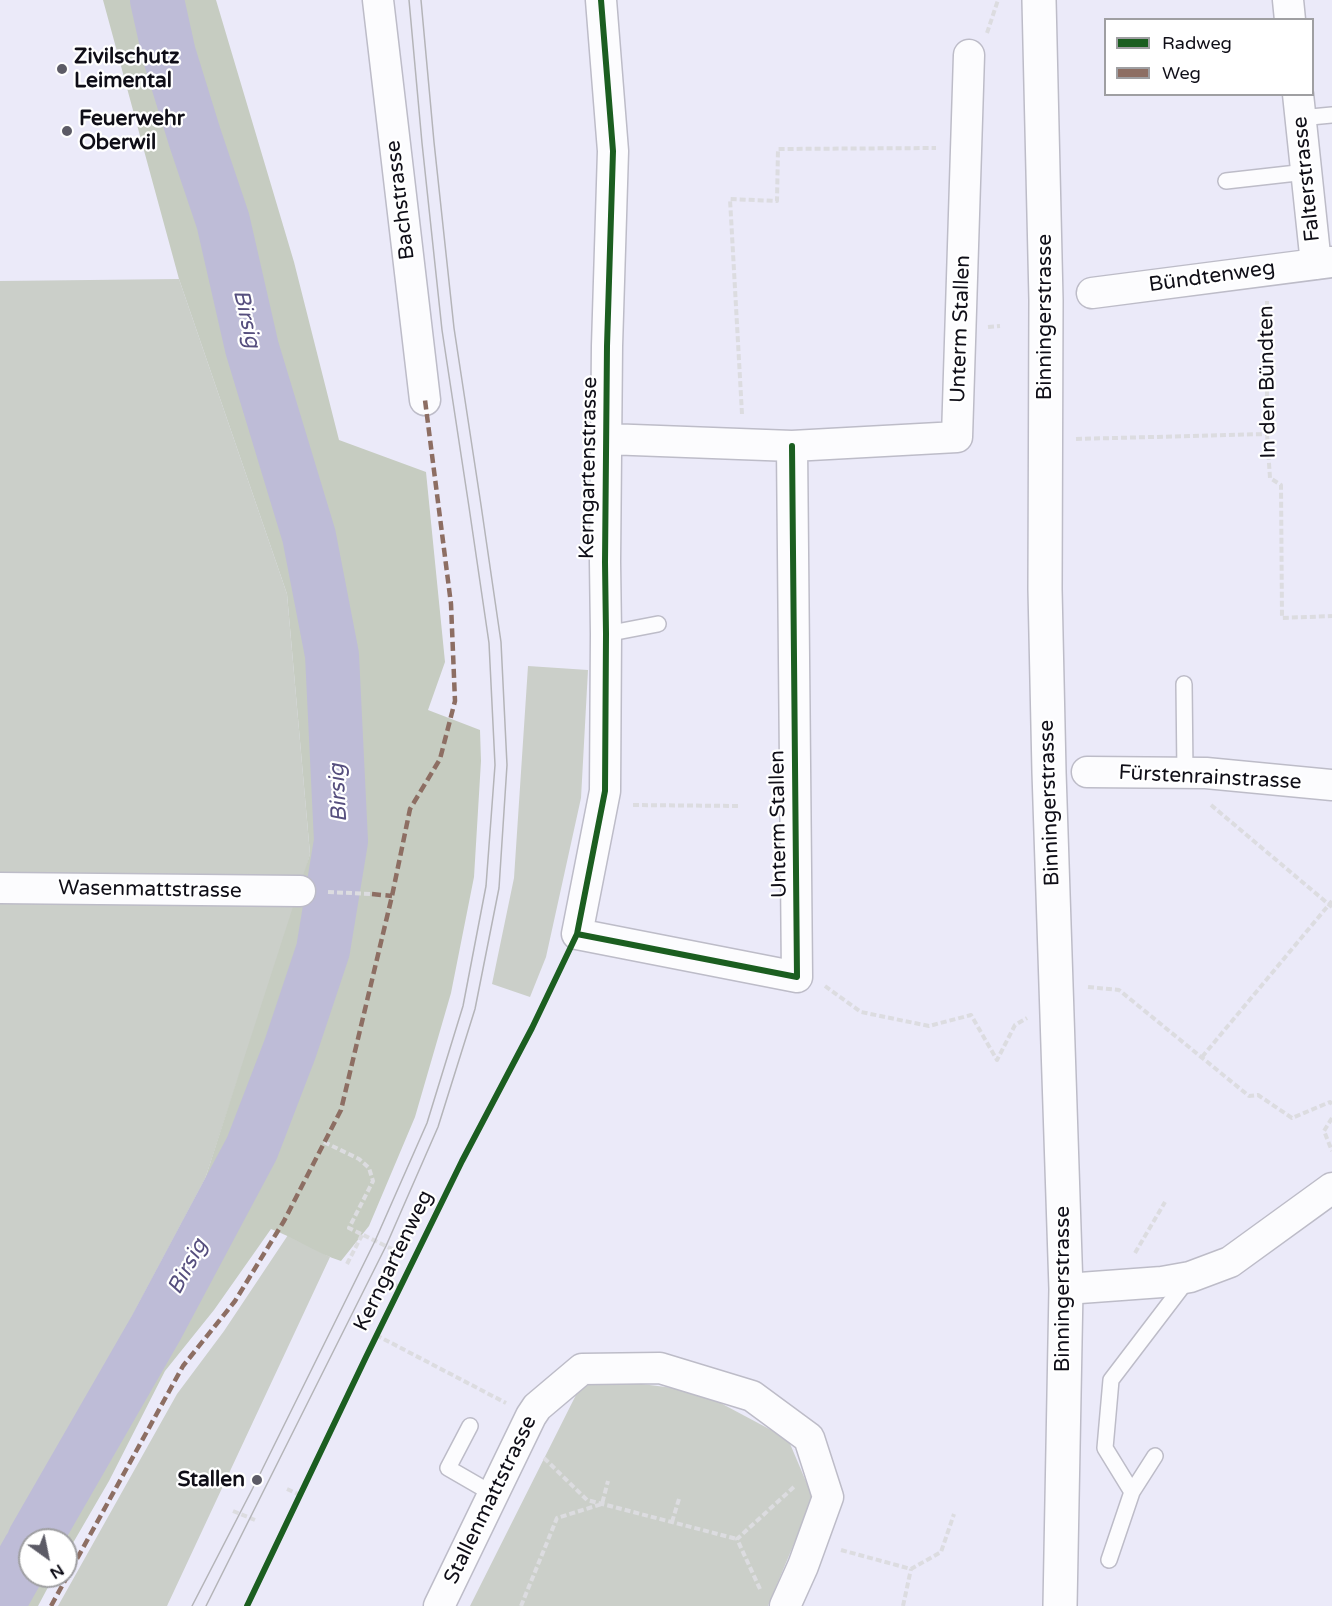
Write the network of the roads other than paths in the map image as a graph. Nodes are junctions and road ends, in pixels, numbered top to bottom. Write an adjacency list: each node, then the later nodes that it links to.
1 (378, 0): 13 (street, Bachstrasse)
2 (601, 0): 14 (street, Kerngartenstrasse)
3 (1039, 0): 27 (main road, Binningerstrasse)
4 (1288, 0): 5 (street)
5 (1290, 18)
6 (969, 55): 15 (street, Unterm Stallen)
7 (1299, 106): 8 (lane); 9 (street, Falterstrasse)
8 (1332, 115)
9 (1306, 172): 10 (lane); 11 (street, Falterstrasse)
10 (1226, 182)
11 (1324, 263): 12 (street, Bündtenweg)
12 (1092, 293)
13 (425, 400)
14 (607, 439): 15 (street, Unterm Stallen); 17 (street, Kerngartenstrasse)
15 (792, 446): 24 (street, Unterm Stallen)
16 (658, 624): 17 (lane)
17 (606, 634): 24 (street, Kerngartenstrasse)
18 (1184, 684): 20 (lane)
19 (1088, 772): 20 (street, Fürstenrainstrasse)
20 (1185, 773): 21 (street, Fürstenrainstrasse)
21 (1332, 785)
22 (0, 888): 23 (street, Wasenmattstrasse)
23 (313, 892)
24 (576, 934)
25 (1332, 1188): 26 (street)
26 (1190, 1277): 27 (street); 30 (lane)
27 (1066, 1289): 35 (main road, Binningerstrasse)
28 (470, 1426): 31 (lane)
29 (1155, 1456): 30 (lane)
30 (1132, 1492): 32 (lane)
31 (493, 1494): 33 (street, Stallenmattstrasse); 34 (street, Stallenmattstrasse)
32 (1109, 1560)
33 (774, 1601)
34 (439, 1606)
35 (1060, 1606)

